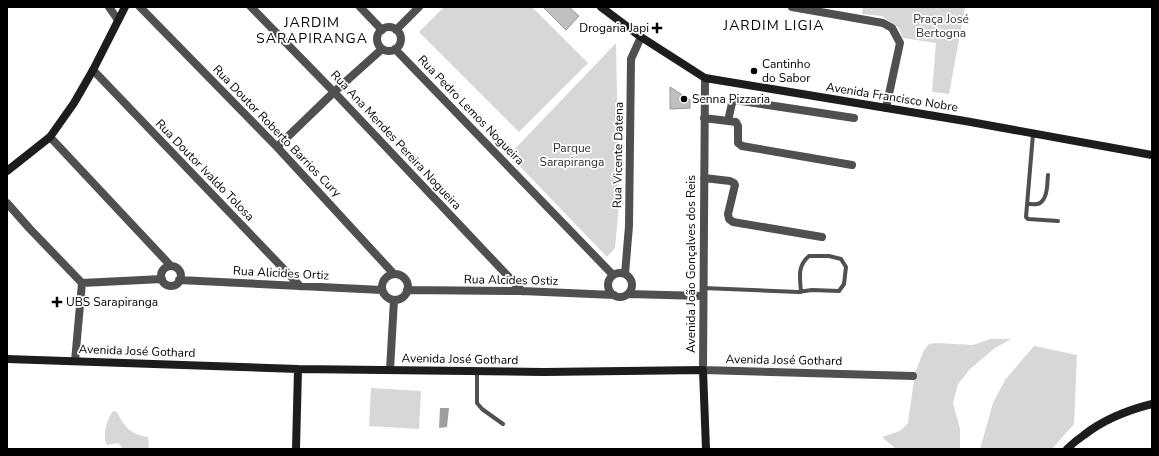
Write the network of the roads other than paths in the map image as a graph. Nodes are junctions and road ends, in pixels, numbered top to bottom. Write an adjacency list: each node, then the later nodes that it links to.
1 (109, 7): 9 (street)
2 (125, 7): 9 (street)
3 (140, 7): 24 (street, Rua Doutor Roberto Barrios Cury)
4 (251, 7): 17 (street, Rua Ana Mendes Pereira Nogueira)
5 (360, 7): 10 (street)
6 (419, 7): 11 (street)
7 (601, 7): 12 (street, Avenida Francisco Nobre)
8 (792, 7): 18 (street)
9 (118, 20): 15 (street)
10 (382, 30): 11 (street); 13 (street)
11 (396, 30): 14 (street)
12 (641, 37): 16 (street, Avenida Francisco Nobre); 36 (street, Rua Vicente Datena)
13 (382, 49): 14 (street); 17 (street)
14 (395, 49): 37 (street, Rua Pedro Lemos Nogueira)
15 (94, 70): 23 (street); 41 (street, Rua Doutor Ivaldo Tolosa)
16 (705, 78): 18 (street, Avenida Francisco Nobre); 19 (street, Avenida João Gonçalves dos Reis)
17 (334, 92): 24 (street); 44 (street, Rua Ana Mendes Pereira Nogueira)
18 (886, 108): 22 (street, Avenida Francisco Nobre)
19 (704, 118): 21 (street); 29 (street, Avenida João Gonçalves dos Reis)
20 (854, 118): 21 (street)
21 (728, 121): 26 (street)
22 (1033, 134): 25 (street, Avenida Francisco Nobre); 31 (lane)
23 (50, 137): 27 (street); 34 (street)
24 (277, 146): 35 (street, Rua Doutor Roberto Barrios Cury)
25 (1152, 155)
26 (852, 165)
27 (7, 171)
28 (1048, 175): 31 (lane)
29 (704, 178): 33 (street); 45 (street, Avenida João Gonçalves dos Reis)
30 (7, 203): 40 (street)
31 (1027, 204): 32 (lane)
32 (1058, 221)
33 (822, 237)
34 (170, 265): 38 (street); 39 (street)
35 (393, 273): 42 (street); 43 (street)
36 (625, 274): 37 (street); 47 (street)
37 (614, 275): 48 (street)
38 (162, 279): 39 (street); 40 (street)
39 (180, 280): 41 (street, Rua Alicides Ortiz)
40 (82, 283): 51 (street)
41 (300, 286): 42 (street, Rua Alicides Ortiz)
42 (382, 290): 49 (street)
43 (408, 290): 44 (street, Rua Alcides Ostiz); 49 (street)
44 (522, 291): 48 (street, Rua Alcides Ostiz)
45 (703, 292): 46 (lane); 47 (street); 54 (street, Avenida João Gonçalves dos Reis)
46 (801, 292): 46 (lane)
47 (628, 294): 48 (street)
48 (614, 295)
49 (394, 300): 53 (street)
50 (7, 359): 51 (street, Avenida José Gothard)
51 (75, 361): 52 (street, Avenida José Gothard)
52 (298, 369): 53 (street, Avenida José Gothard); 59 (street)
53 (390, 370): 55 (street, Avenida José Gothard)
54 (703, 370): 55 (street, Avenida José Gothard); 56 (street, Avenida José Gothard); 60 (street, Avenida João Gonçalves dos Reis)
55 (477, 371): 58 (lane)
56 (913, 376)
57 (1152, 404): 61 (street)
58 (503, 424)
59 (296, 449)
60 (706, 449)
61 (1067, 449)

